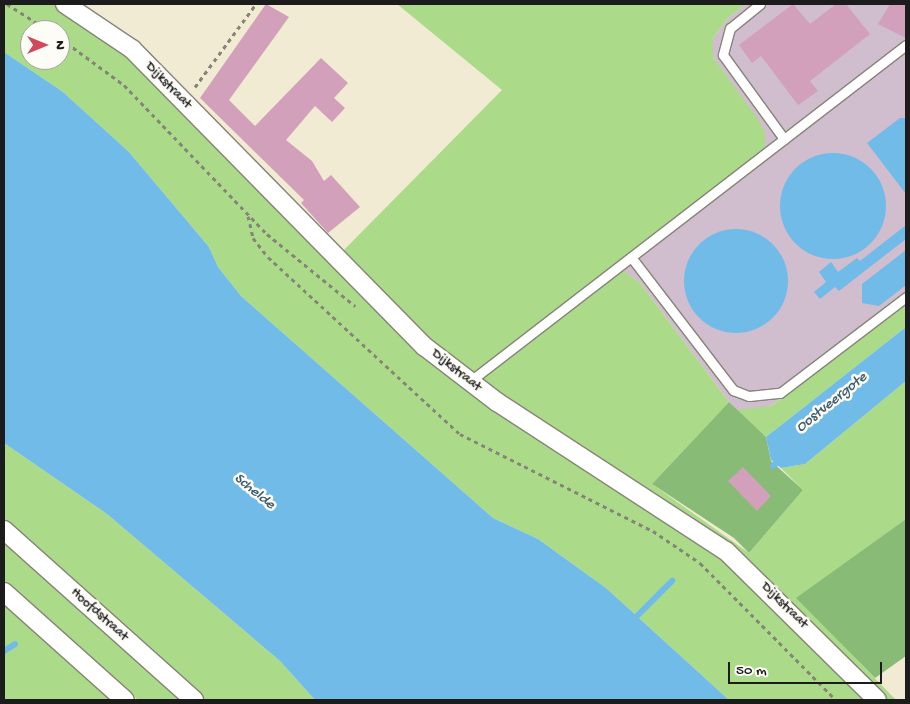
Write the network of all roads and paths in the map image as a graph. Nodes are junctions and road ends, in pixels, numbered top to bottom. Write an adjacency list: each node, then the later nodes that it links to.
1 (7, 4): 5 (path)
2 (65, 4): 8 (street, Dijkstraat)
3 (256, 4): 8 (path)
4 (760, 4): 9 (lane)
5 (32, 20)
6 (70, 45): 10 (path)
7 (906, 45): 9 (lane)
8 (184, 101): 14 (street, Dijkstraat)
9 (784, 140): 11 (lane)
10 (248, 216): 13 (path); 19 (path)
11 (632, 256): 12 (lane); 14 (lane)
12 (906, 297)
13 (361, 310)
14 (469, 382): 20 (street, Dijkstraat)
15 (4, 530): 18 (street, Hoofdstraat)
16 (4, 592): 17 (street)
17 (125, 700)
18 (194, 700)
19 (836, 700)
20 (877, 700)

